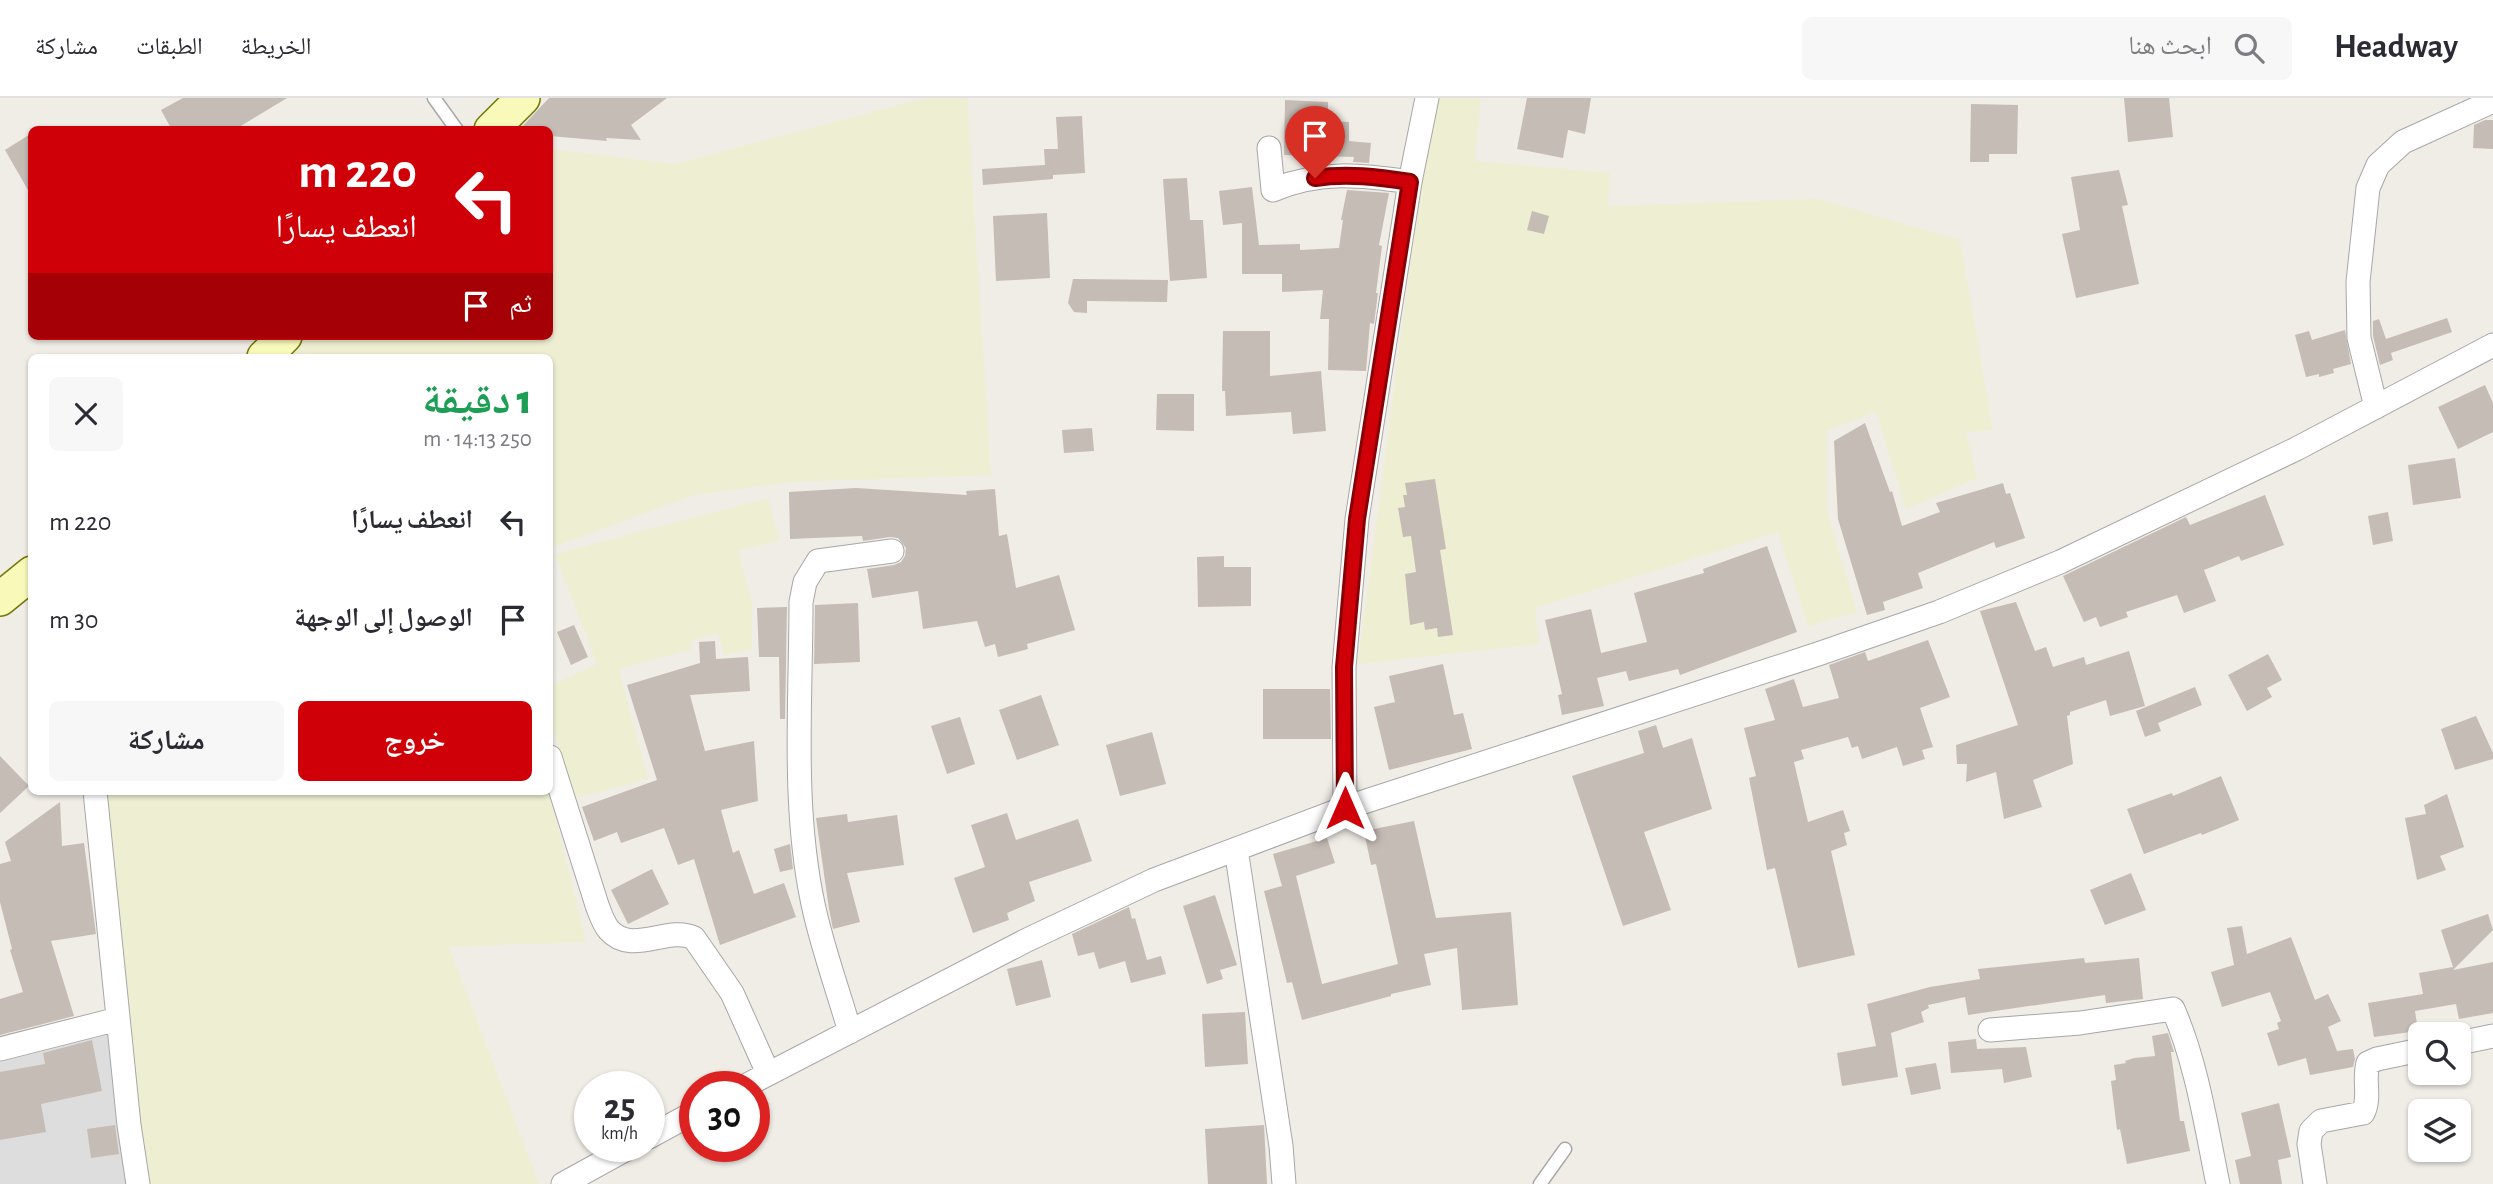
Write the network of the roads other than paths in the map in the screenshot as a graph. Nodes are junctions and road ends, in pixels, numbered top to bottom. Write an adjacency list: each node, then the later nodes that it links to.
1 (434, 98): 5 (lane)
2 (523, 98): 6 (main road)
3 (1427, 98): 8 (street)
4 (2493, 102): 12 (street)
5 (454, 126)
6 (495, 126)
7 (1269, 148): 8 (street)
8 (1410, 182): 18 (street)
9 (281, 340): 11 (main road)
10 (2493, 345): 12 (street)
11 (267, 354)
12 (2376, 407): 18 (street)
13 (892, 551): 22 (street)
14 (28, 576): 15 (main road)
15 (0, 599)
16 (553, 766): 27 (street)
17 (95, 795): 20 (street)
18 (1345, 808): 19 (street)
19 (1236, 849): 22 (street); 33 (street)
20 (118, 1019): 25 (street); 31 (street)
21 (1990, 1030): 35 (street)
22 (850, 1032): 28 (street)
23 (2493, 1036): 24 (street)
24 (2471, 1041)
25 (0, 1049)
26 (2408, 1052): 36 (street)
27 (767, 1071)
28 (770, 1072)
29 (1565, 1149): 34 (lane)
30 (603, 1162): 32 (street)
31 (138, 1184)
32 (564, 1184)
33 (1284, 1184)
34 (1540, 1184)
35 (2218, 1184)
36 (2315, 1184)

